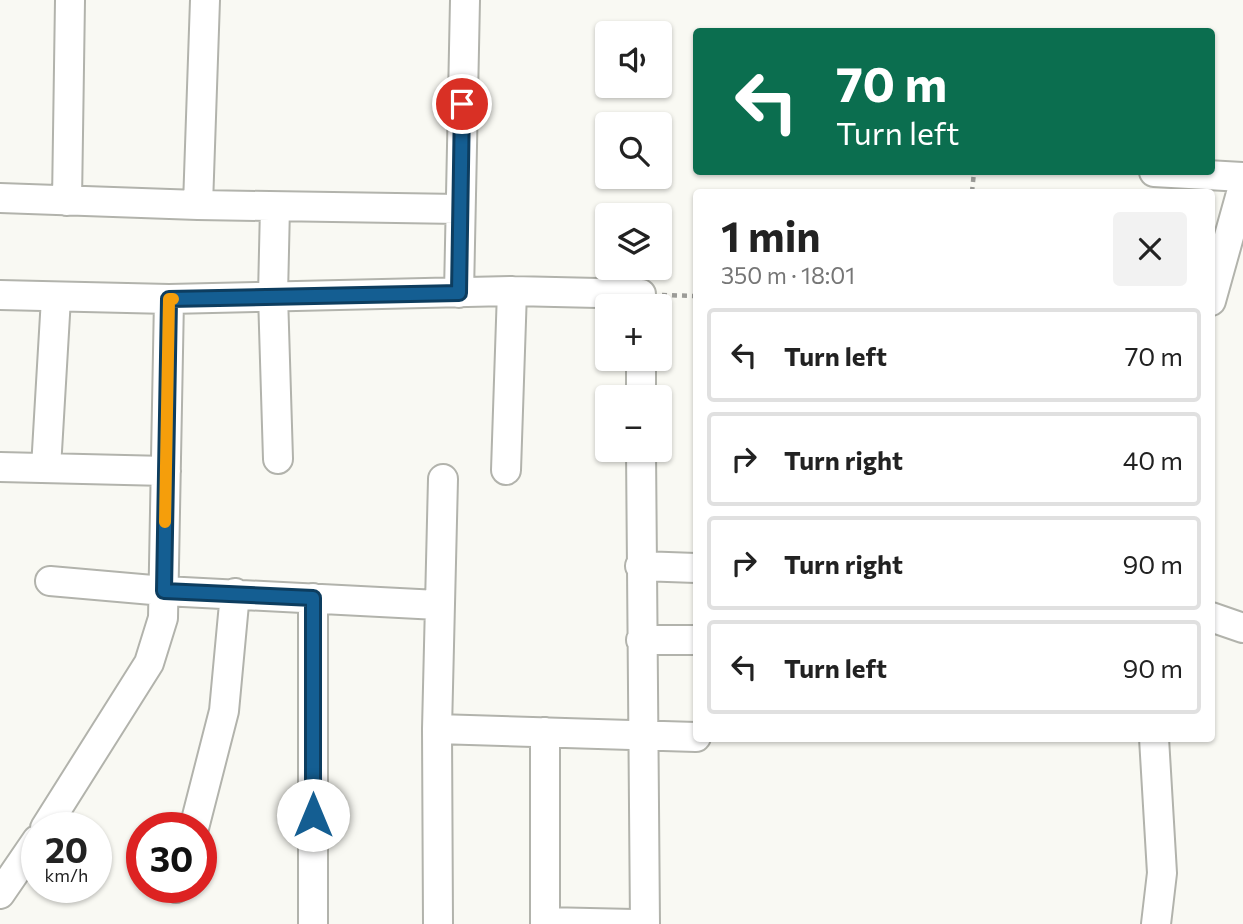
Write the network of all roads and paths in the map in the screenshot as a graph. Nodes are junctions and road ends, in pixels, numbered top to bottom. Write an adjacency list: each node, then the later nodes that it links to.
1 (70, 0): 8 (street)
2 (205, 0): 9 (street)
3 (465, 0): 11 (street)
4 (1207, 175): 5 (street)
5 (1243, 177)
6 (1243, 186): 12 (street)
7 (0, 198): 8 (street)
8 (67, 201): 9 (street)
9 (198, 205): 10 (street)
10 (275, 207): 11 (street); 17 (street)
11 (459, 209): 14 (street)
12 (1234, 254): 15 (street)
13 (512, 291): 14 (street); 19 (street); 27 (street)
14 (459, 293): 17 (street)
15 (1215, 293)
16 (0, 295): 20 (street)
17 (273, 295): 22 (street); 23 (street)
18 (693, 296): 21 (path)
19 (595, 297)
20 (56, 298): 22 (street); 26 (street)
21 (672, 298)
22 (169, 299): 28 (street)
23 (278, 459)
24 (640, 462): 30 (street)
25 (0, 467): 26 (street)
26 (46, 468): 28 (street)
27 (506, 470)
28 (166, 471): 33 (street)
29 (443, 479): 36 (street)
30 (640, 566): 31 (street); 39 (street)
31 (693, 568)
32 (50, 581): 33 (street)
33 (164, 591): 34 (street); 46 (street)
34 (235, 593): 35 (street); 47 (street)
35 (313, 598): 36 (street); 51 (street)
36 (438, 605): 41 (street)
37 (1215, 618): 38 (street)
38 (1243, 628)
39 (641, 640): 40 (street); 43 (street)
40 (693, 640)
41 (437, 729): 42 (street); 52 (street)
42 (545, 732): 43 (street); 50 (street)
43 (642, 736): 44 (street); 54 (street)
44 (693, 737)
45 (1154, 742): 55 (street)
46 (55, 812)
47 (198, 812)
48 (21, 863): 49 (street)
49 (0, 894)
50 (545, 923): 53 (street)
51 (313, 924)
52 (438, 924)
53 (634, 924)
54 (645, 924)
55 (1156, 924)

